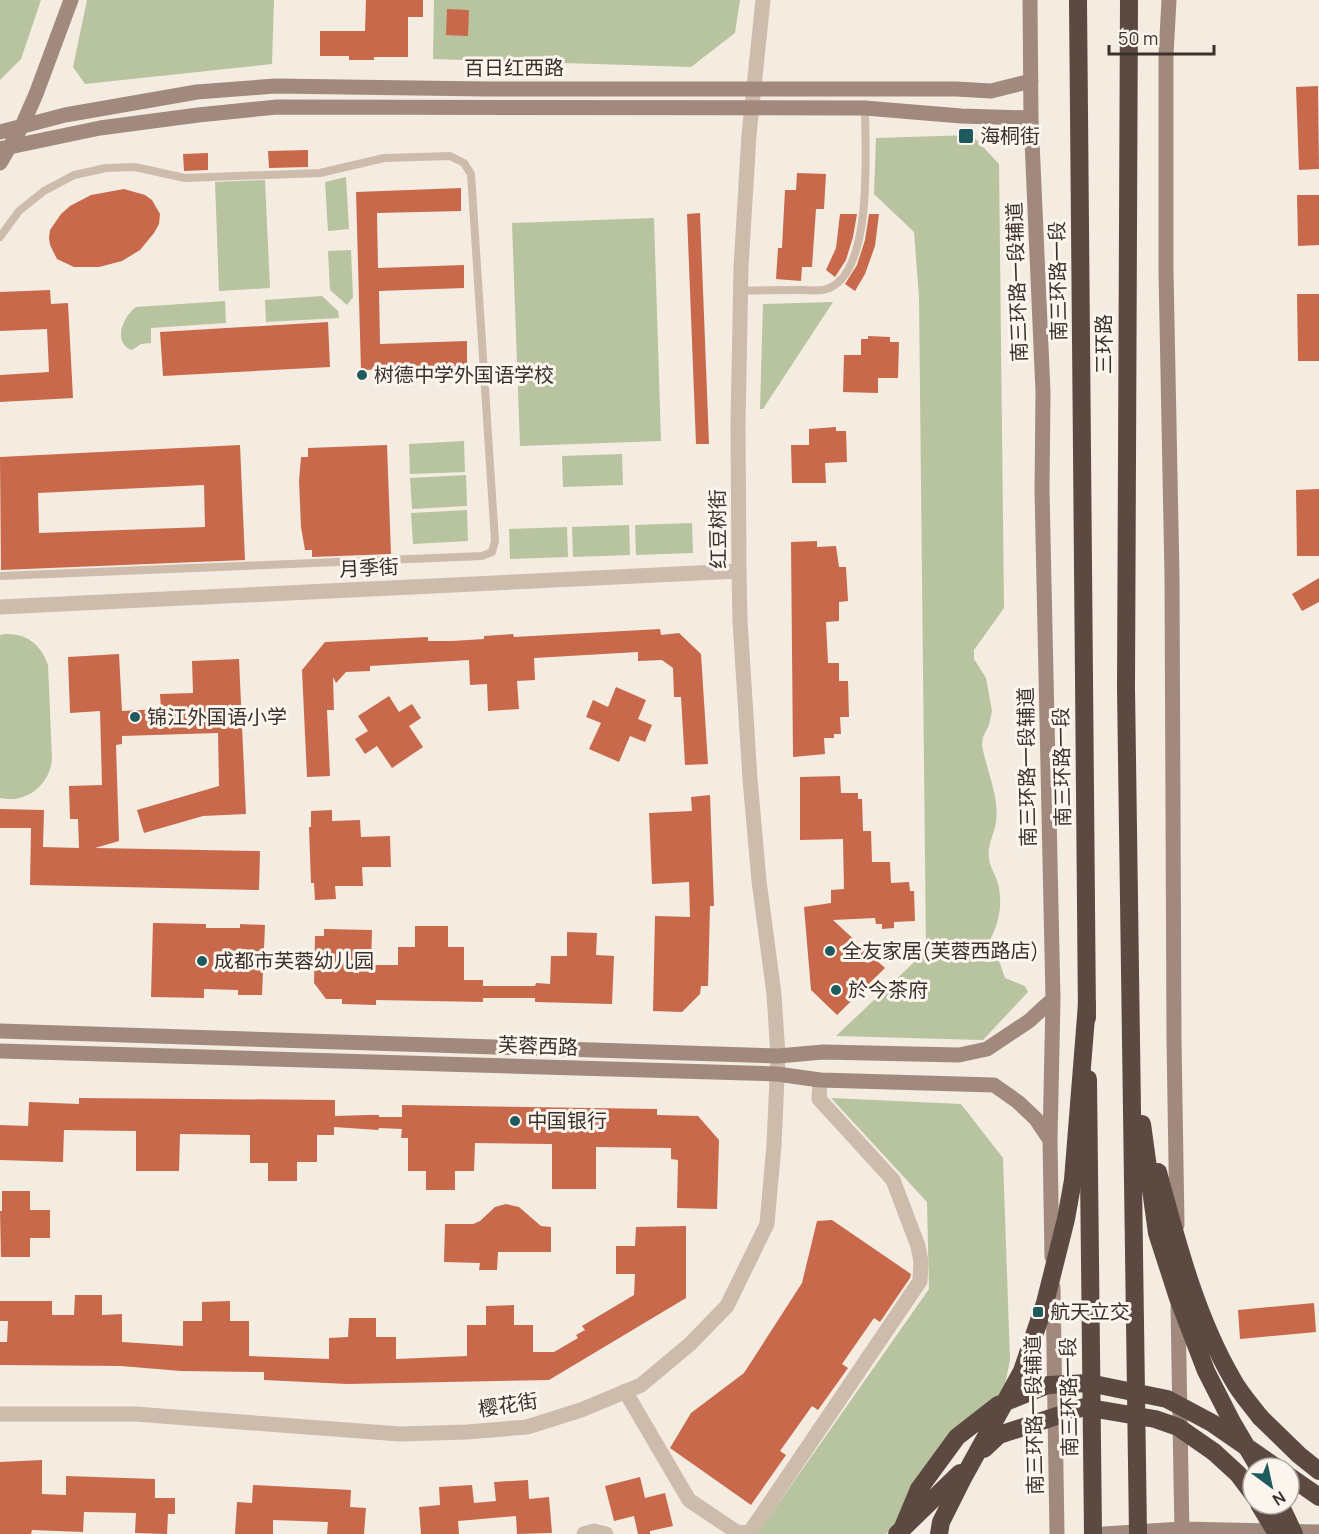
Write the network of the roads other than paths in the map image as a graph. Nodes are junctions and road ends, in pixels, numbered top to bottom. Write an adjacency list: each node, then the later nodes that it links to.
1 (71, 0): 12 (main road)
2 (763, 0): 8 (street, 红豆树街)
3 (1030, 0): 7 (main road, 南三环路一段辅道)
4 (1078, 0): 22 (highway, 南三环路一段)
5 (1129, 0): 23 (highway, 三环路, bridge)
6 (1169, 0): 41 (main road)
7 (1031, 81): 8 (main road, 百日红西路); 11 (main road, 南三环路一段辅道)
8 (753, 89): 9 (street, 红豆树街); 12 (main road, 百日红西路)
9 (751, 108): 10 (main road, 百日红西路); 14 (main road, 百日红西路); 17 (street, 红豆树街)
10 (866, 108): 11 (main road, 百日红西路); 17 (lane)
11 (1031, 118): 21 (main road, 南三环路一段辅道)
12 (22, 126): 13 (main road, 百日红西路); 14 (main road)
13 (0, 132)
14 (5, 147): 15 (main road)
15 (0, 163)
16 (0, 237): 19 (lane)
17 (741, 291): 18 (street, 红豆树街)
18 (739, 571): 20 (street, 月季街); 26 (street, 红豆树街)
19 (0, 576)
20 (0, 607)
21 (1053, 999): 26 (main road, 芙蓉西路); 30 (main road, 南三环路一段辅道)
22 (1087, 1004): 46 (highway, bridge); 48 (highway, 南三环路一段, bridge)
23 (1131, 1026): 29 (highway, bridge); 50 (highway, bridge)
24 (0, 1031): 26 (main road, 芙蓉西路)
25 (0, 1052): 27 (main road, 芙蓉西路)
26 (778, 1056): 27 (street, 樱花街)
27 (777, 1074): 28 (main road, 芙蓉西路); 31 (street, 樱花街)
28 (820, 1080): 30 (main road, 芙蓉西路); 31 (street)
29 (1141, 1111): 33 (highway, bridge); 35 (highway, bridge)
30 (1050, 1141): 47 (main road, 南三环路一段辅道)
31 (625, 1391): 32 (street, 樱花街)
32 (0, 1414)
33 (1252, 1456)
34 (1259, 1456): 45 (highway, bridge)
35 (1319, 1471)
36 (1241, 1478): 45 (highway, bridge)
37 (1301, 1484): 38 (highway)
38 (1319, 1497)
39 (1266, 1516): 51 (highway, bridge)
40 (1286, 1516): 52 (highway, bridge)
41 (1182, 1532): 42 (main road); 49 (main road)
42 (1319, 1532)
43 (584, 1534): 44 (street)
44 (606, 1534)
45 (899, 1534)
46 (939, 1534)
47 (1057, 1534)
48 (1093, 1534)
49 (1104, 1534)
50 (1138, 1534)
51 (1277, 1534)
52 (1294, 1534)

